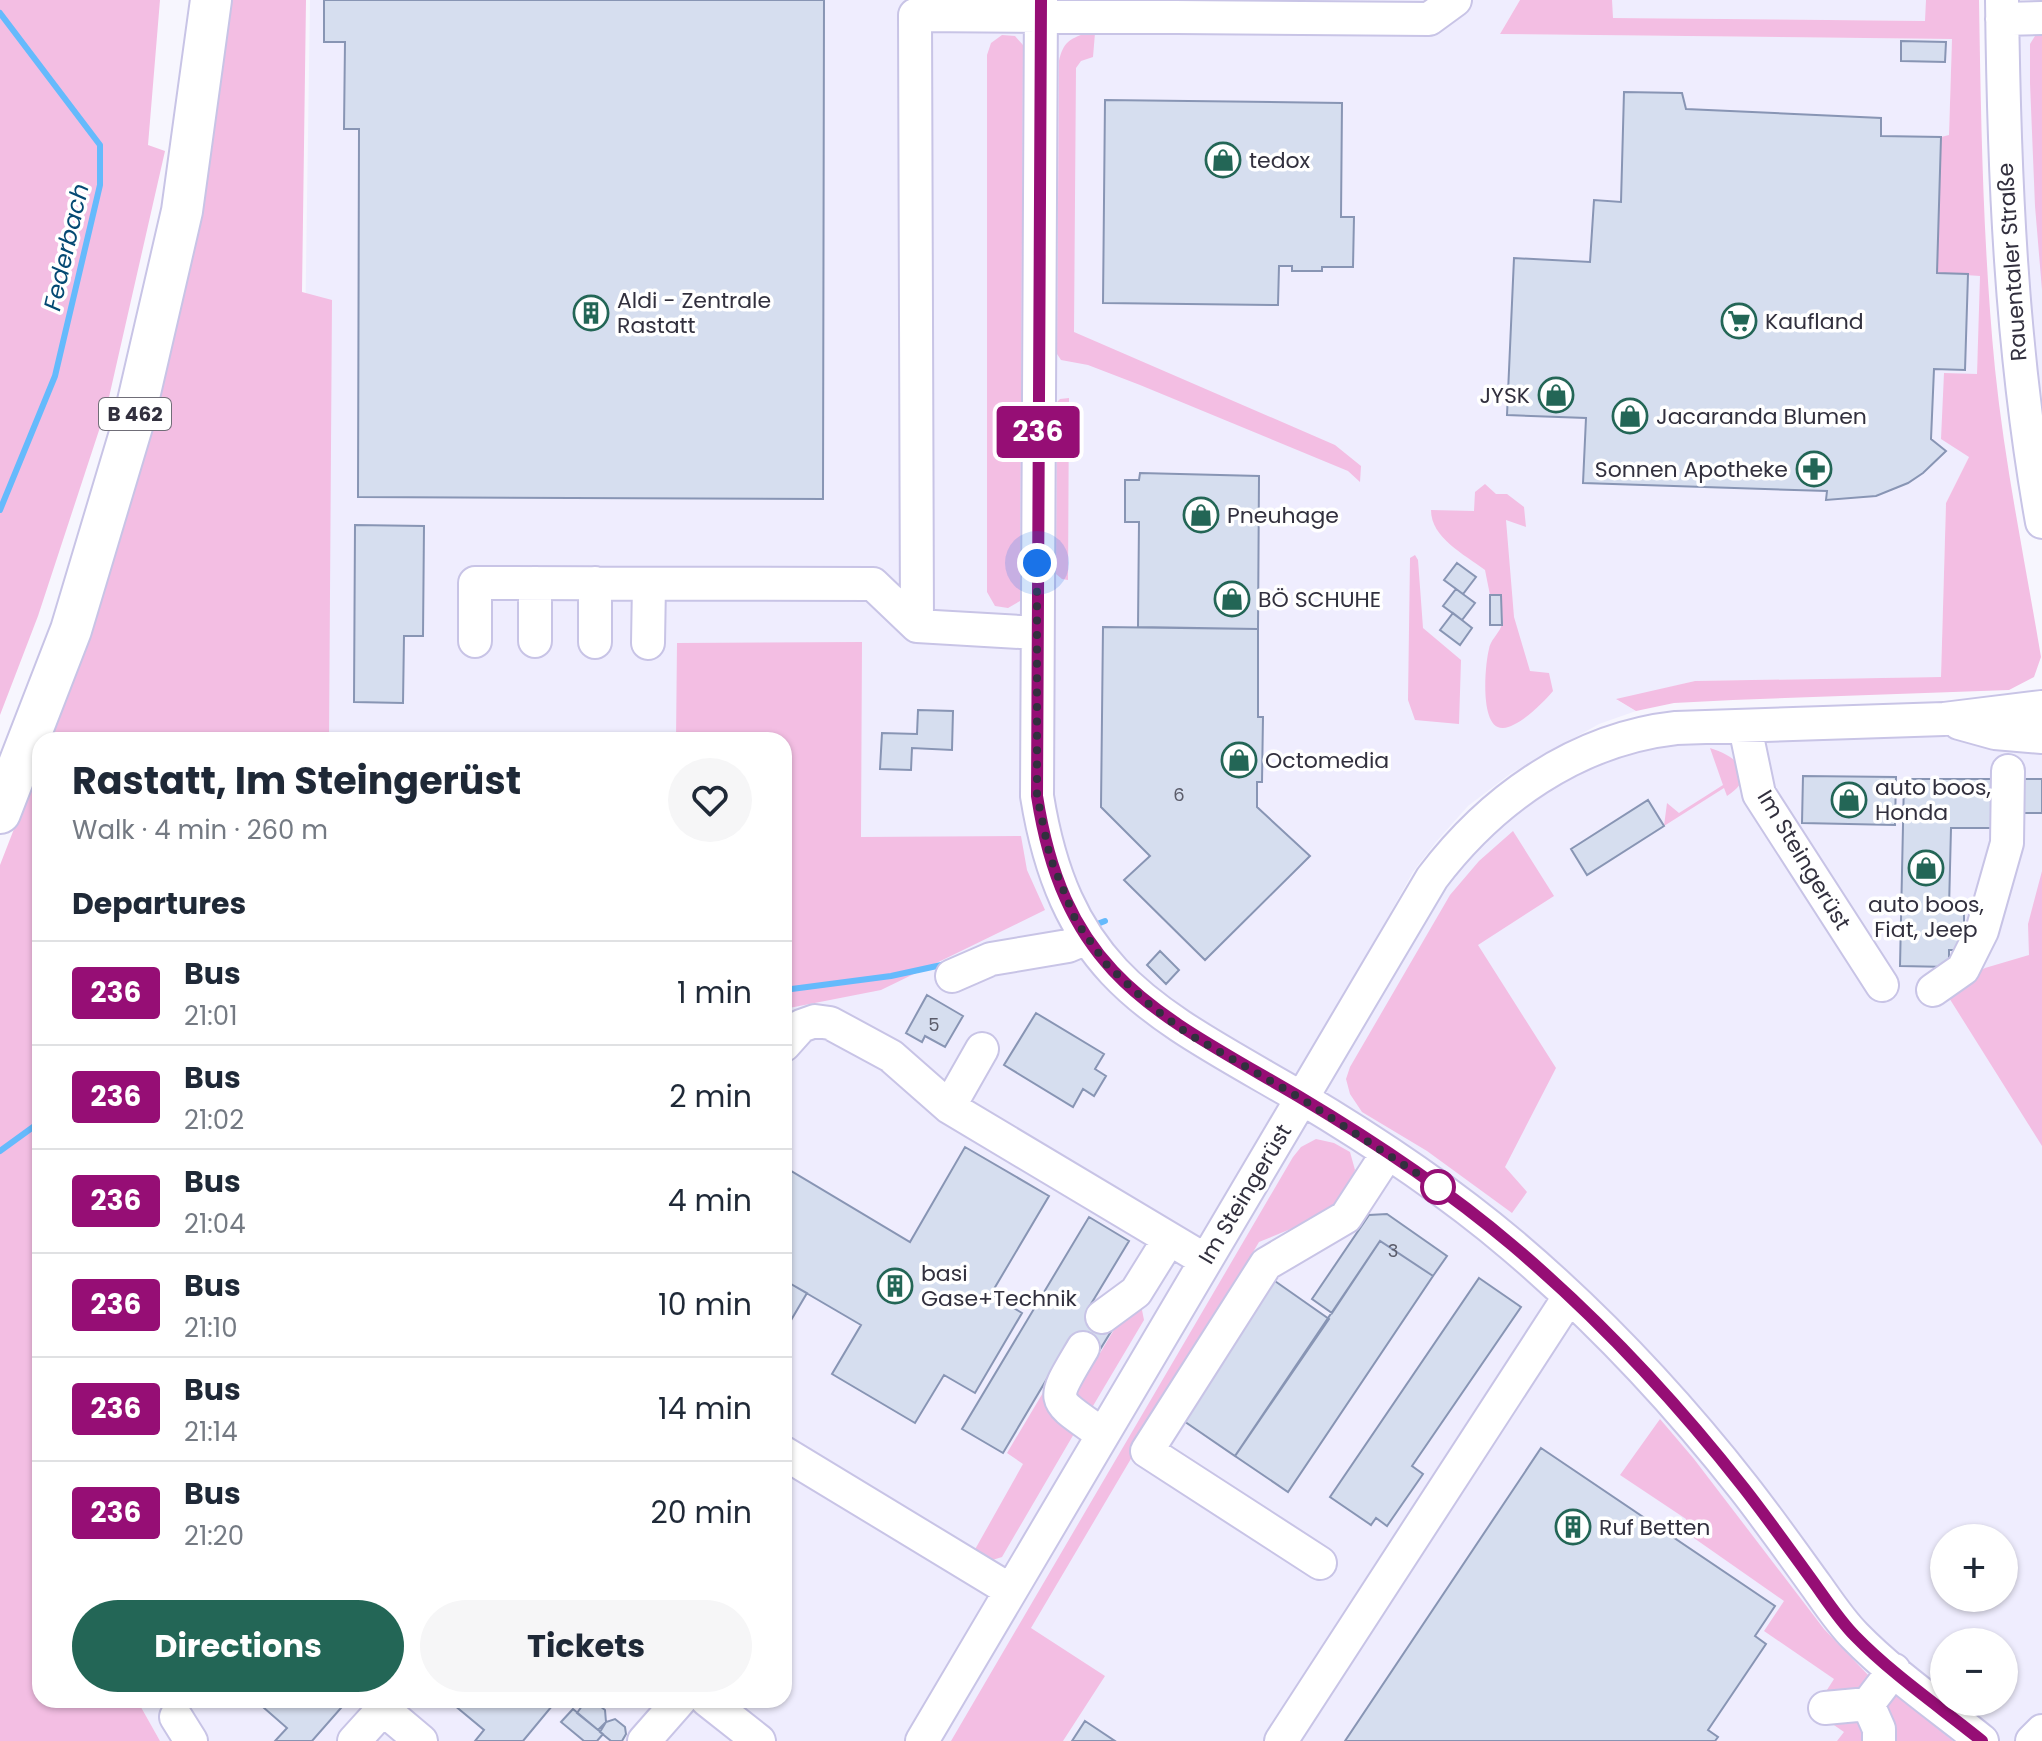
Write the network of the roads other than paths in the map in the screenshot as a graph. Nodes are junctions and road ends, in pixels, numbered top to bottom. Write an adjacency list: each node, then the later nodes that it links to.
1 (211, 0): 24 (main road, B 462)
2 (1455, 1): 5 (street)
3 (916, 7): 4 (street); 13 (street)
4 (1041, 7): 5 (street); 14 (street)
5 (1275, 9)
6 (2002, 9): 7 (street); 8 (street, Rauentaler Straße)
7 (2042, 18)
8 (2033, 398): 9 (street, Rauentaler Straße)
9 (2042, 522)
10 (535, 583): 11 (street); 15 (street); 16 (street)
11 (595, 583): 12 (street); 17 (street)
12 (649, 584): 13 (street); 18 (street)
13 (917, 626): 14 (street)
14 (1037, 633): 25 (street)
15 (475, 641)
16 (535, 641)
17 (595, 642)
18 (648, 643)
19 (2042, 707): 20 (street, Im Steingerüst)
20 (1944, 719): 21 (street, Im Steingerüst); 22 (street, Im Steingerüst)
21 (1745, 727): 27 (street, Im Steingerüst); 31 (street, Im Steingerüst)
22 (2042, 737)
23 (2008, 771): 28 (street)
24 (0, 813)
25 (1087, 938): 26 (street); 31 (street)
26 (952, 976)
27 (1882, 985)
28 (1933, 990)
29 (792, 1036): 32 (street)
30 (982, 1049): 32 (street)
31 (1302, 1099): 33 (street); 35 (street, Im Steingerüst)
32 (949, 1107): 34 (street)
33 (1387, 1154): 36 (street); 41 (street)
34 (1169, 1239): 35 (street); 37 (street)
35 (1205, 1260): 39 (street, Im Steingerüst)
36 (1569, 1297): 43 (street); 56 (street)
37 (1102, 1317)
38 (1083, 1348): 39 (street)
39 (1102, 1434): 42 (street, Im Steingerüst)
40 (792, 1458): 42 (street)
41 (1320, 1563)
42 (1010, 1590): 55 (street, Im Steingerüst)
43 (1894, 1670): 44 (street); 58 (street)
44 (1868, 1704): 49 (street); 57 (street)
45 (381, 1708): 51 (street)
46 (386, 1708): 52 (street)
47 (673, 1708): 53 (street)
48 (717, 1708): 54 (street)
49 (1825, 1708)
50 (2042, 1731): 59 (street)
51 (354, 1741)
52 (421, 1741)
53 (644, 1741)
54 (759, 1741)
55 (922, 1741)
56 (1281, 1741)
57 (1879, 1741)
58 (1982, 1741)
59 (2032, 1741)

